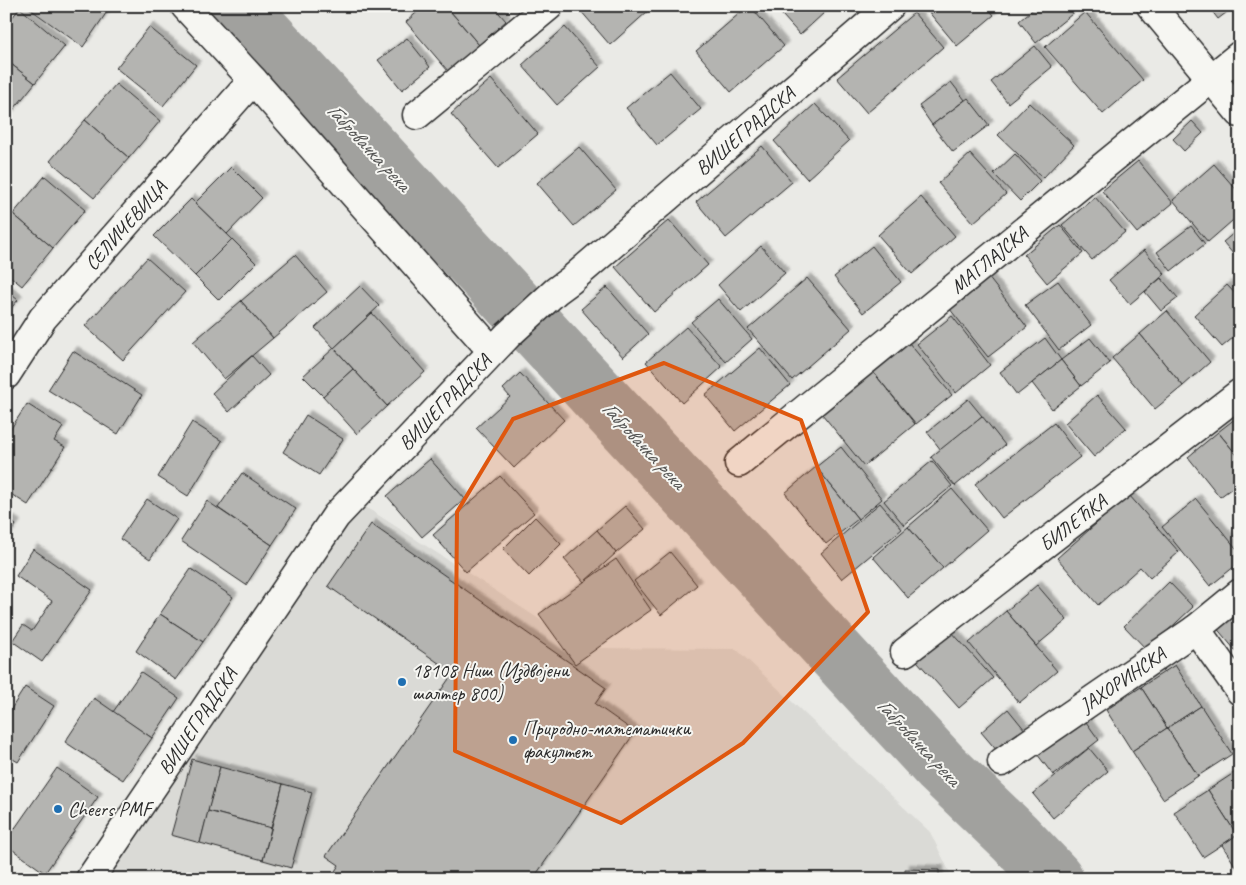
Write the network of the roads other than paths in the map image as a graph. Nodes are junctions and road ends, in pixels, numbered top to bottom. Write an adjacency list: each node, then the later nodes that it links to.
1 (185, 6): 7 (street)
2 (549, 6): 9 (street)
3 (890, 6): 10 (street, ВИШЕГРАДСКА)
4 (1151, 6): 6 (street)
5 (1240, 56): 6 (street, МАГЛАЈСКА)
6 (1211, 79): 8 (street); 13 (street, МАГЛАЈСКА)
7 (253, 80): 10 (street); 11 (street, СЕЛИЧЕВИЦА)
8 (1240, 113)
9 (417, 115)
10 (500, 343): 19 (street, ВИШЕГРАДСКА)
11 (6, 375)
12 (1240, 393): 16 (street, БИЛЕЋКА)
13 (739, 463)
14 (1240, 593): 15 (street, ЈАХОРИНСКА)
15 (1196, 628): 17 (street); 18 (street, ЈАХОРИНСКА)
16 (906, 652)
17 (1240, 691)
18 (1002, 762)
19 (90, 879)

